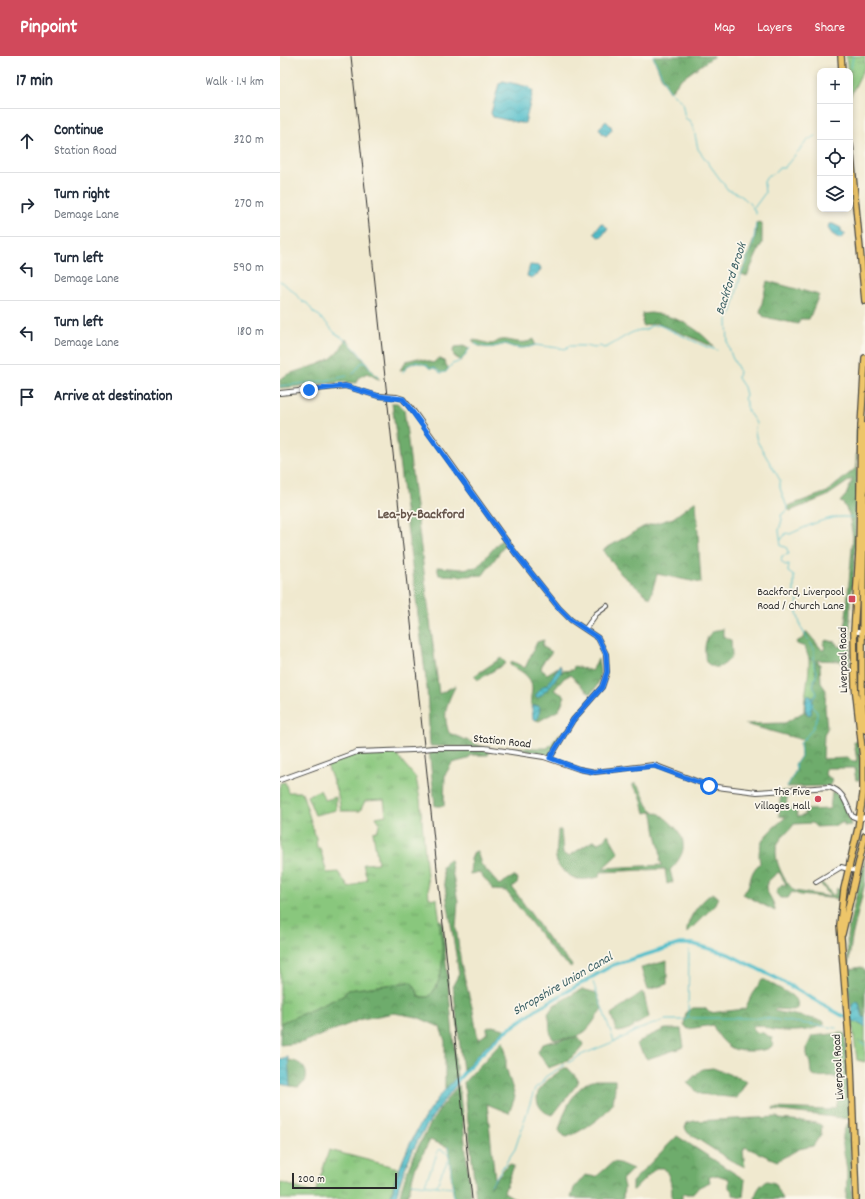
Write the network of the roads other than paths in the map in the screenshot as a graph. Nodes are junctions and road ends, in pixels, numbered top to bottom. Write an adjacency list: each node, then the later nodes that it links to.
1 (841, 56): 2 (highway)
2 (842, 68)
3 (853, 176): 4 (highway)
4 (865, 301)
5 (865, 358): 10 (highway, Liverpool Road)
6 (280, 393): 9 (street, bridge)
7 (865, 426): 11 (highway, Liverpool Road)
8 (607, 606): 9 (street)
9 (586, 628): 13 (street)
10 (854, 632): 11 (street); 16 (highway, Liverpool Road)
11 (864, 632): 12 (highway, Liverpool Road)
12 (865, 730)
13 (550, 758): 14 (street, Station Road, bridge); 15 (street, Station Road)
14 (280, 780)
15 (849, 811): 16 (street); 17 (street, Station Road)
16 (860, 811): 17 (highway, Liverpool Road)
17 (862, 818): 19 (highway, Liverpool Road)
18 (865, 836): 20 (highway, Liverpool Road)
19 (849, 869): 20 (street); 21 (street); 22 (highway, Liverpool Road)
20 (856, 871): 22 (highway, Liverpool Road)
21 (816, 882)
22 (841, 934): 23 (highway, Liverpool Road)
23 (856, 1199)

